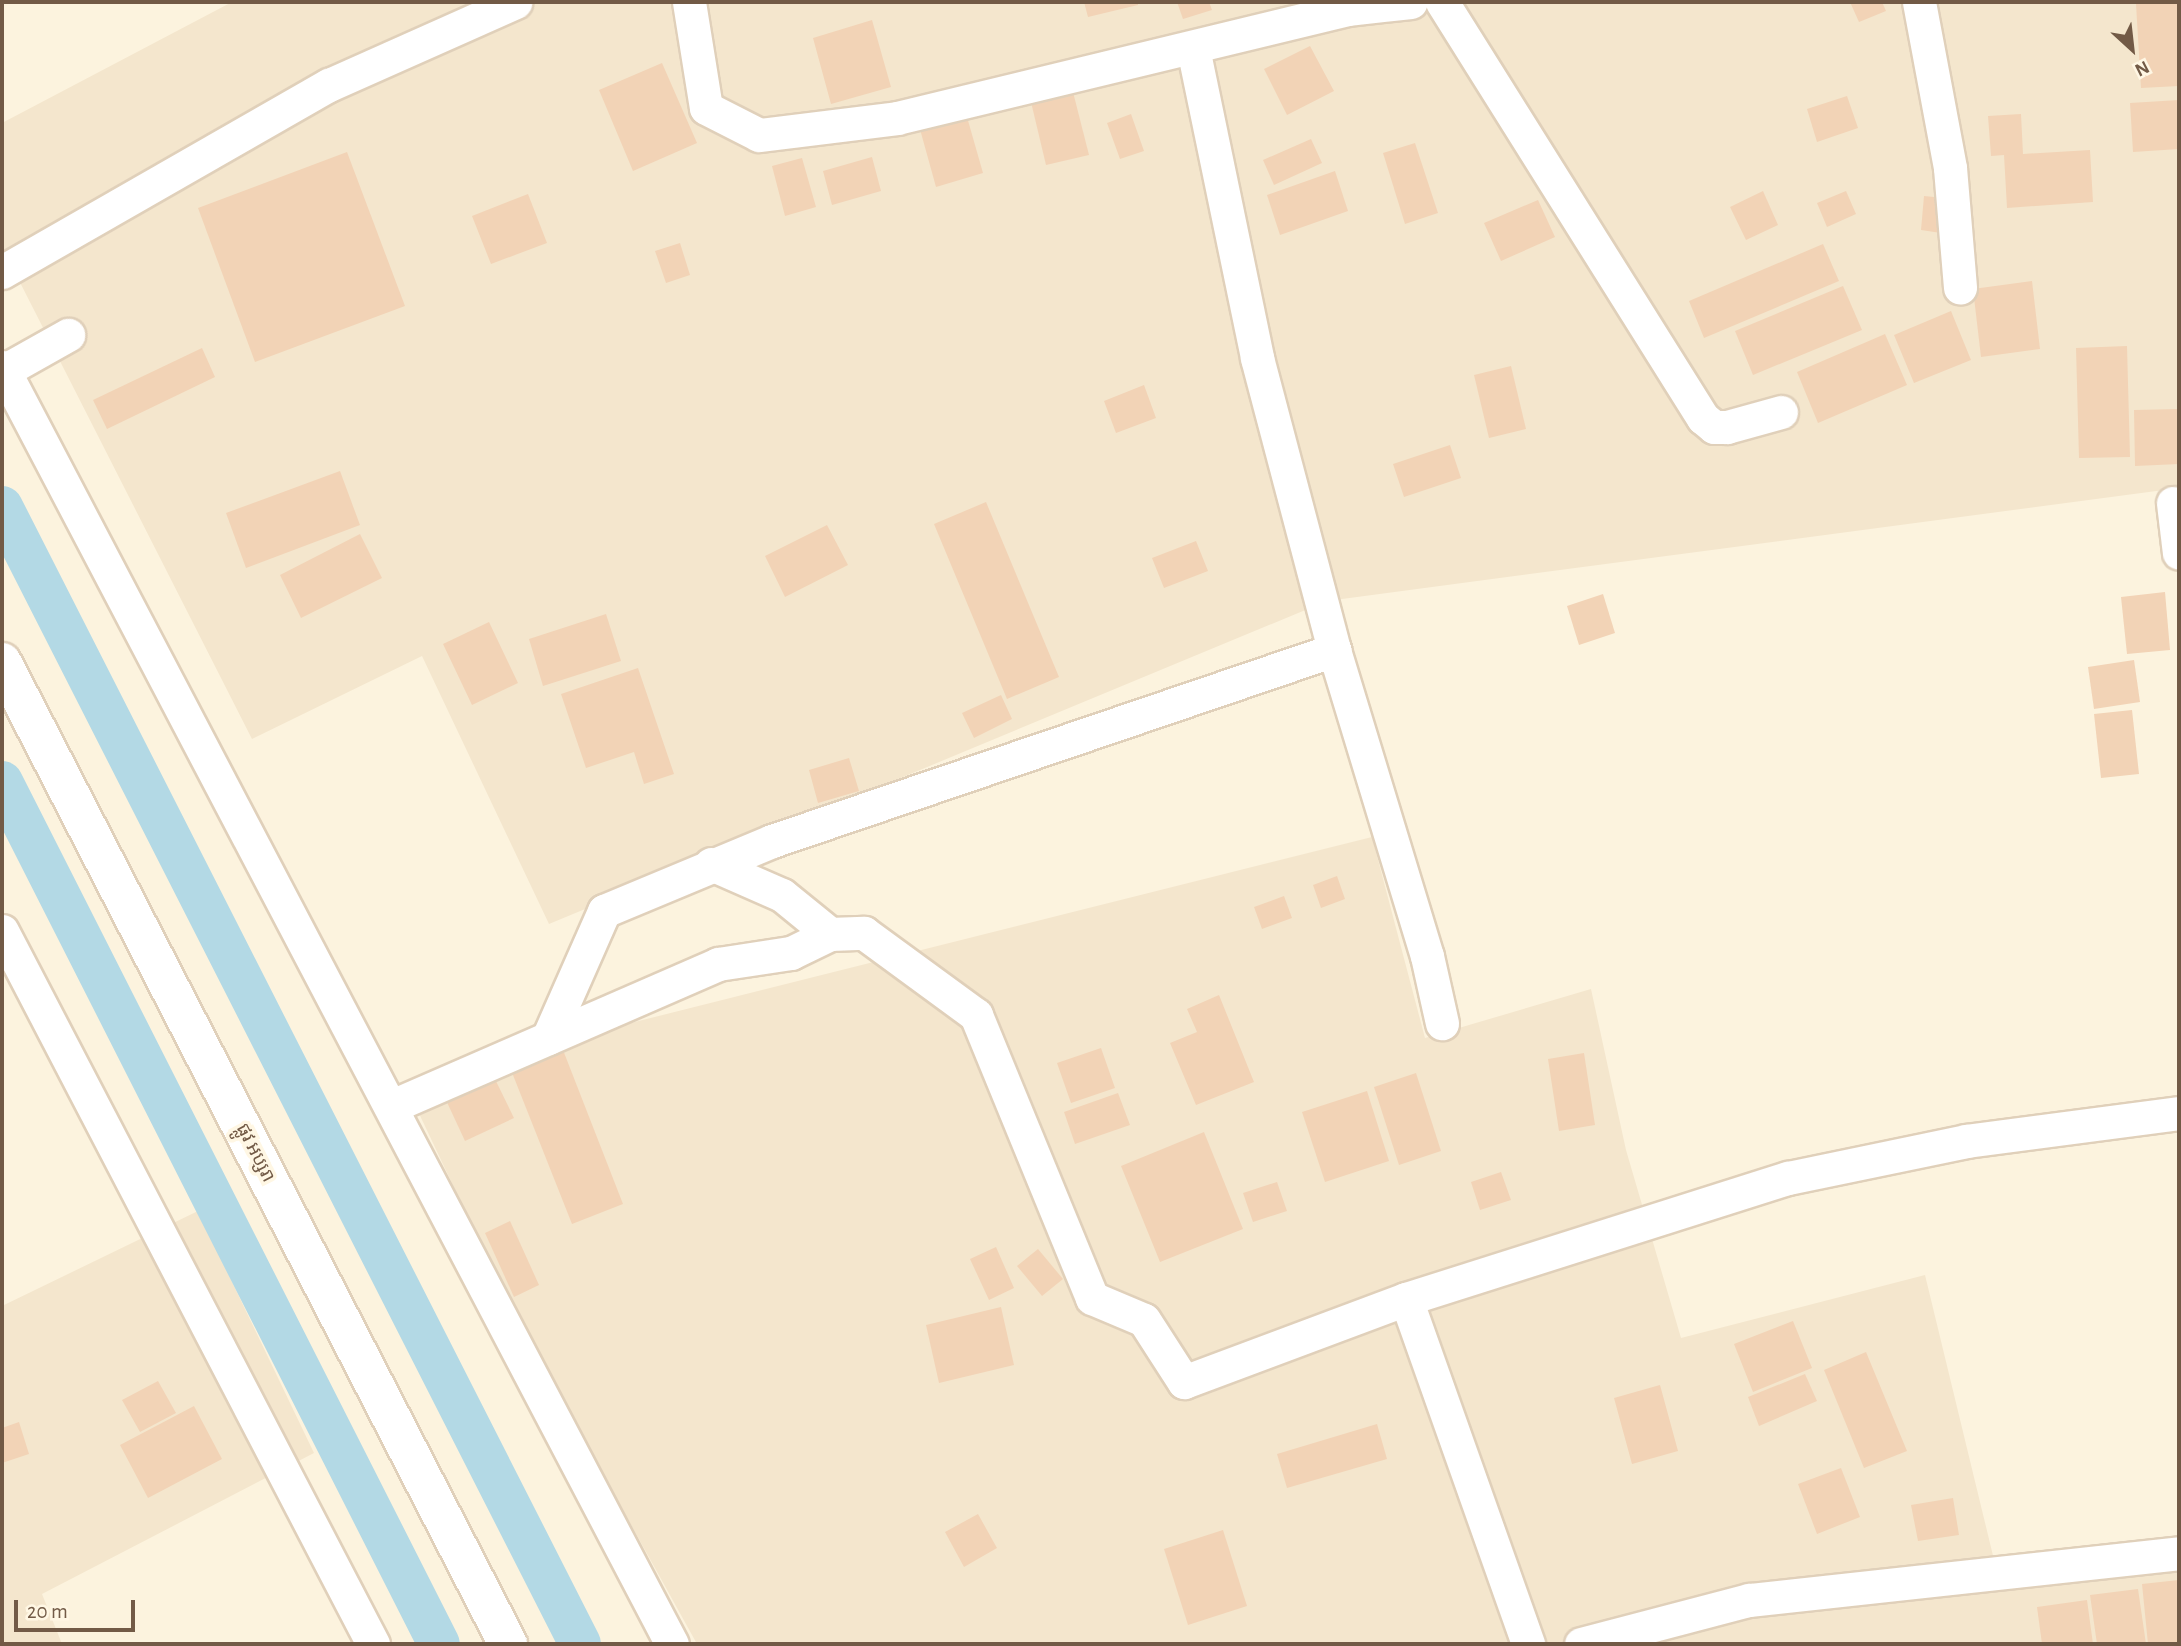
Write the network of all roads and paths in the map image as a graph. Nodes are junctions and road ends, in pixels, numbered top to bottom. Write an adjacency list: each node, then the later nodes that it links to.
1 (515, 2): 7 (street)
2 (689, 2): 6 (street)
3 (1410, 2): 6 (street)
4 (1442, 2): 11 (street)
5 (1919, 2): 8 (street)
6 (1193, 48): 14 (street)
7 (2, 272)
8 (1960, 288)
9 (68, 335): 10 (street)
10 (2, 370): 21 (street)
11 (1781, 412)
12 (2173, 503): 13 (street)
13 (2179, 553)
14 (1334, 650): 16 (street); 19 (street)
15 (2, 662): 26 (street, ផ្លូវ អប្សរា)
16 (711, 864): 18 (street); 20 (street)
17 (2, 931): 25 (street)
18 (830, 934): 20 (street); 23 (street)
19 (1442, 1023)
20 (548, 1038): 21 (street)
21 (392, 1106): 27 (street)
22 (2179, 1113): 23 (street)
23 (1406, 1299): 28 (street)
24 (2179, 1553): 29 (street)
25 (373, 1644)
26 (508, 1644)
27 (672, 1644)
28 (1528, 1644)
29 (1581, 1644)

